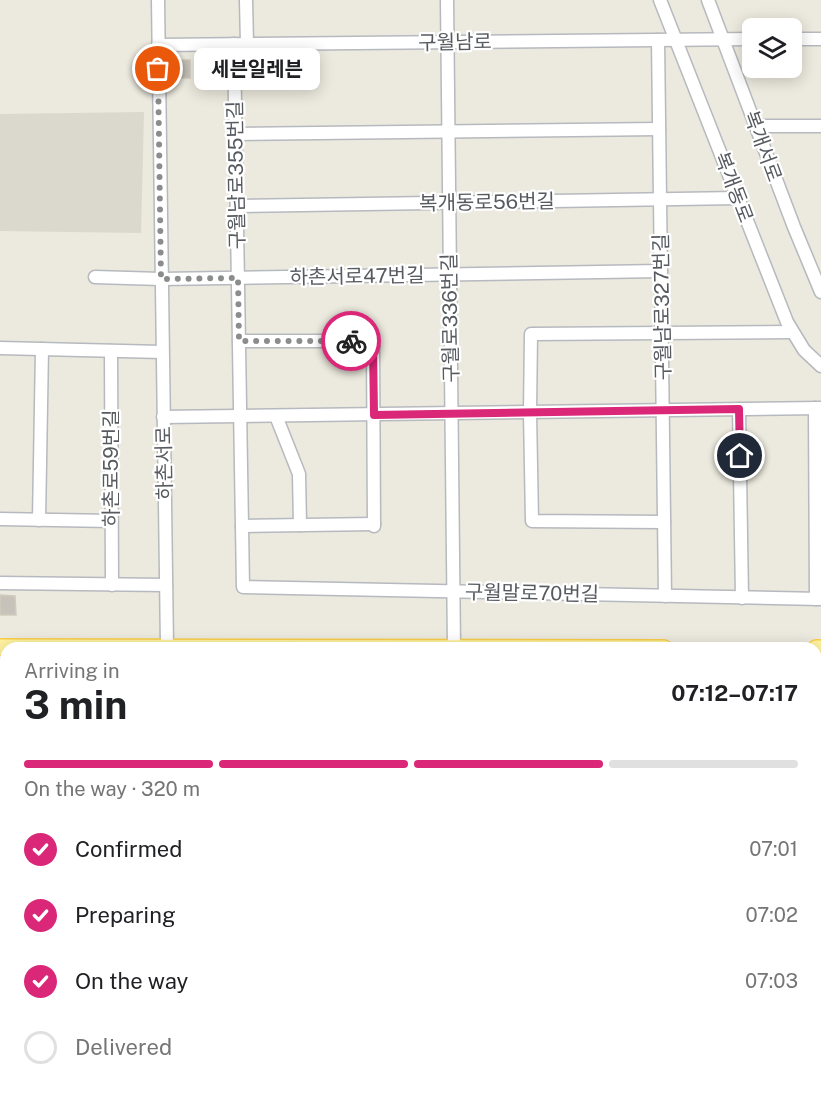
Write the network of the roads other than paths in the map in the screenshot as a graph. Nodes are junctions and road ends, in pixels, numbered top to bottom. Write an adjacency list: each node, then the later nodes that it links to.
1 (158, 0): 14 (street, 하촌서로)
2 (246, 0): 13 (street, 구월남로355번길)
3 (447, 0): 12 (street, 구월로336번길)
4 (660, 0): 10 (street, 복개동로)
5 (708, 0): 11 (street, 복개서로)
6 (742, 39): 11 (street, 구월남로)
7 (802, 39): 8 (street)
8 (821, 39)
9 (658, 40): 10 (street, 구월남로); 12 (street, 구월남로); 17 (street, 구월남로327번길)
10 (676, 40): 11 (street, 구월남로); 20 (street, 복개동로)
11 (724, 40): 15 (street, 복개서로)
12 (448, 42): 13 (street, 구월남로); 18 (street, 구월로336번길)
13 (240, 44): 14 (street, 구월남로); 19 (street, 구월남로355번길)
14 (158, 45): 28 (street, 하촌서로)
15 (756, 126): 16 (street); 29 (street, 복개서로)
16 (821, 126)
17 (659, 129): 18 (street); 21 (street, 구월남로327번길)
18 (449, 132): 19 (street); 22 (street, 구월로336번길)
19 (235, 134): 23 (street, 구월남로355번길)
20 (738, 198): 21 (street, 복개동로56번길); 31 (street, 복개동로)
21 (660, 200): 22 (street, 복개동로56번길); 24 (street, 구월남로327번길)
22 (450, 203): 23 (street, 복개동로56번길); 25 (street, 구월로336번길)
23 (237, 206): 27 (street, 구월남로355번길)
24 (661, 271): 25 (street, 하촌서로47번길); 30 (street, 구월남로327번길)
25 (449, 274): 27 (street, 하촌서로47번길); 42 (street, 구월로336번길)
26 (95, 276): 28 (street)
27 (238, 278): 28 (street, 하촌서로47번길); 32 (street, 구월남로355번길)
28 (161, 279): 36 (street, 하촌서로)
29 (821, 292)
30 (662, 332): 31 (street); 40 (street, 구월남로327번길); 41 (street)
31 (792, 332): 37 (street, 복개동로)
32 (239, 341): 43 (street); 46 (street, 구월남로355번길)
33 (0, 348): 34 (street)
34 (42, 349): 35 (street); 48 (street)
35 (111, 351): 36 (street); 49 (street, 하촌로59번길)
36 (162, 352): 45 (street, 하촌서로)
37 (821, 366)
38 (818, 408): 39 (street); 60 (street)
39 (739, 409): 40 (street); 59 (street)
40 (663, 410): 41 (street); 50 (street, 구월남로327번길)
41 (530, 412): 42 (street); 50 (street)
42 (451, 414): 43 (street); 57 (street, 구월로336번길)
43 (374, 415): 44 (street); 51 (street)
44 (276, 416): 46 (street); 51 (street)
45 (163, 417): 46 (street); 55 (street, 하촌서로)
46 (240, 417): 52 (street, 구월남로355번길)
47 (0, 519): 48 (street)
48 (39, 520): 49 (street)
49 (111, 521): 54 (street, 하촌로59번길)
50 (664, 522): 58 (street, 구월남로327번길)
51 (300, 525): 52 (street)
52 (242, 526): 56 (street, 구월남로355번길)
53 (0, 583): 54 (street)
54 (111, 585): 55 (street)
55 (166, 585): 61 (street, 하촌서로)
56 (243, 587): 57 (street, 구월말로70번길)
57 (453, 591): 58 (street, 구월말로70번길); 62 (street, 구월로336번길)
58 (665, 596): 59 (street, 구월말로70번길)
59 (742, 598): 60 (street, 구월말로70번길)
60 (818, 599)
61 (166, 642)
62 (454, 642)

